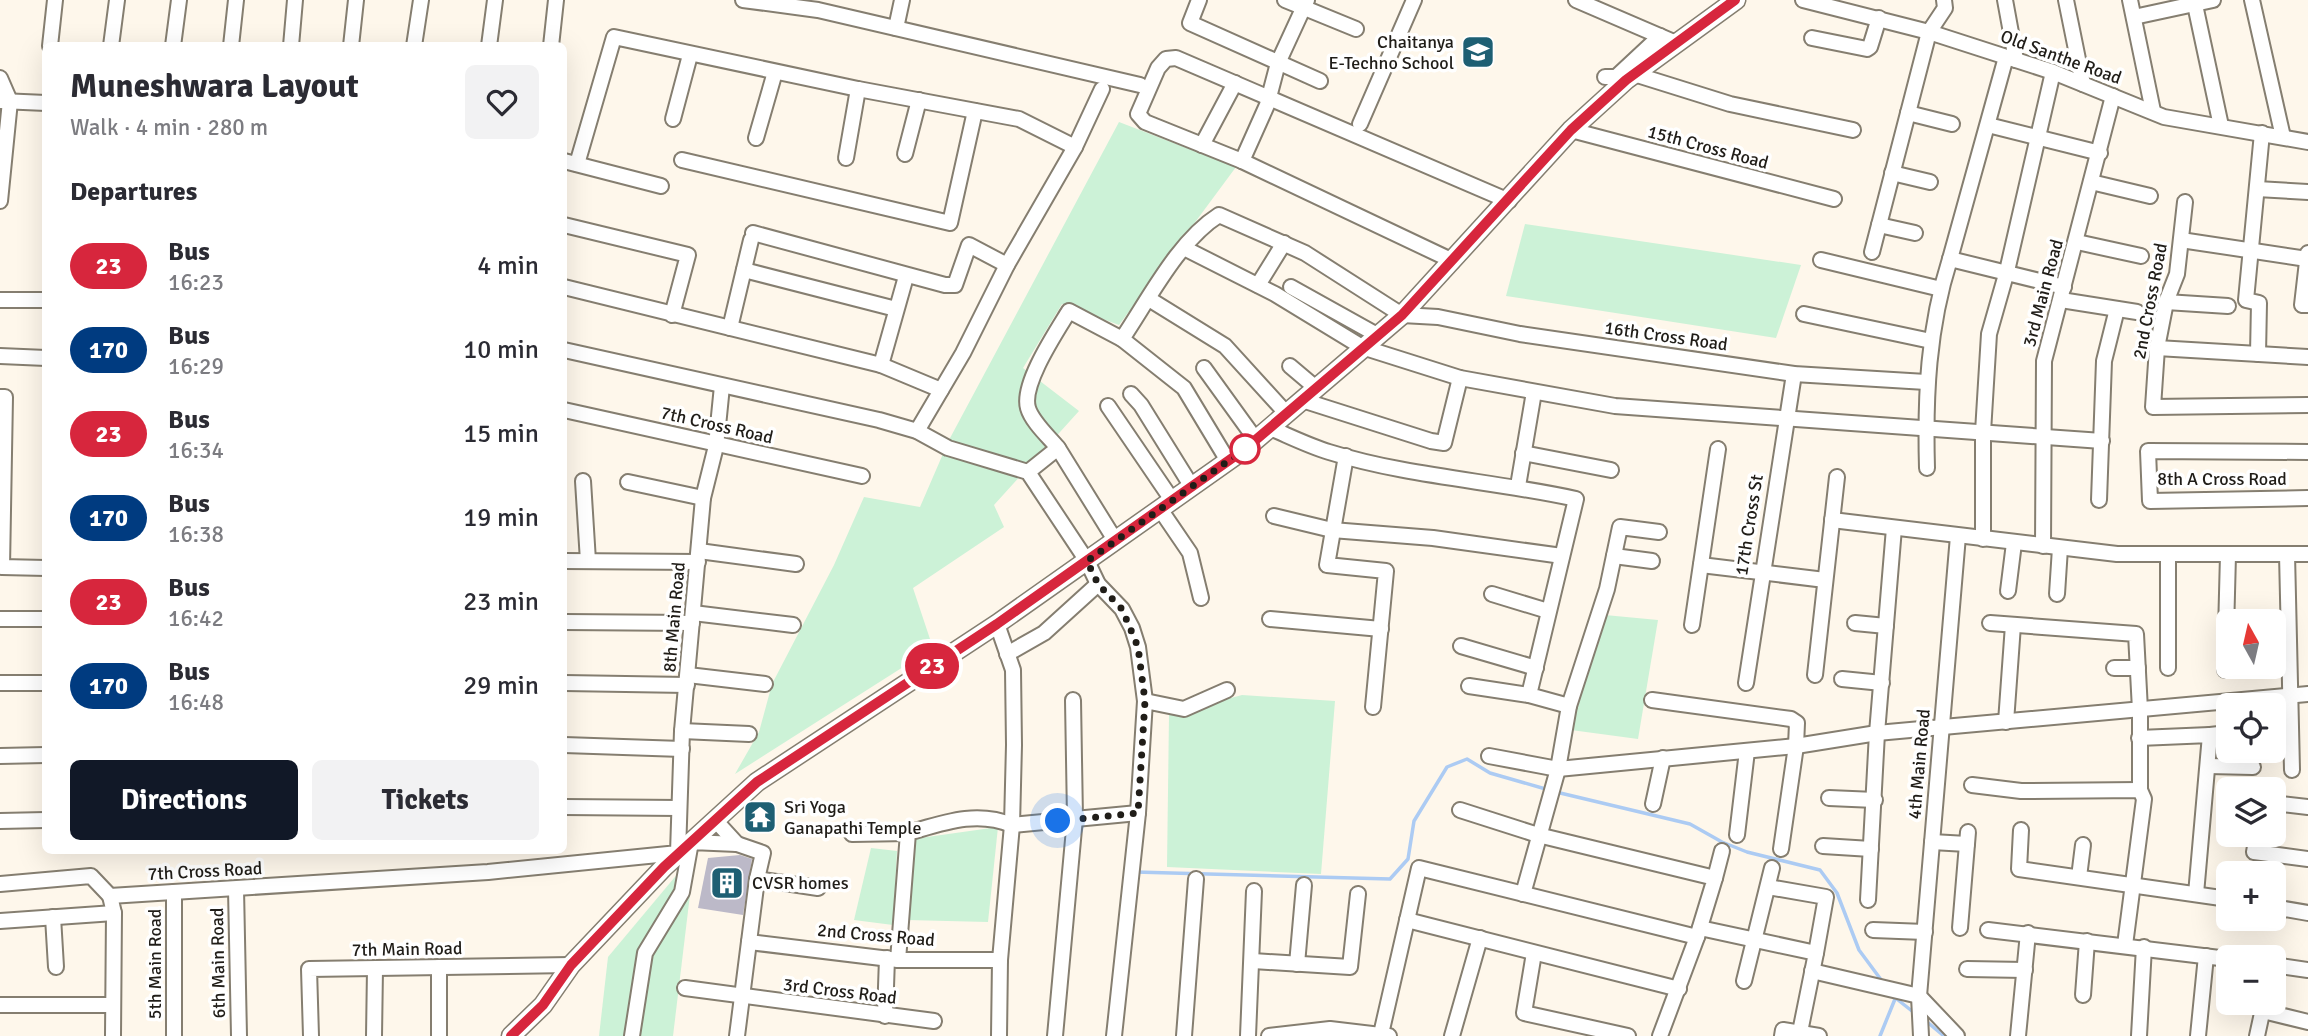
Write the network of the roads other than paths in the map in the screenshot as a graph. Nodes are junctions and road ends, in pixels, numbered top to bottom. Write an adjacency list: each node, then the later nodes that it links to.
1 (55, 0): 34 (street)
2 (117, 0): 35 (street)
3 (179, 0): 36 (street)
4 (236, 0): 37 (street)
5 (295, 0): 38 (street)
6 (356, 0): 39 (street)
7 (421, 0): 40 (street)
8 (495, 0): 41 (street)
9 (556, 0): 42 (street)
10 (743, 0): 26 (street)
11 (902, 0): 29 (street)
12 (1199, 0): 45 (street)
13 (1285, 0): 25 (street)
14 (1414, 0): 66 (street)
15 (1576, 0): 33 (street)
16 (1735, 0): 33 (main road)
17 (1803, 0): 28 (street, Old Santhe Road)
18 (1944, 0): 31 (street)
19 (2005, 0): 44 (street)
20 (2066, 0): 53 (street)
21 (2130, 0): 27 (street)
22 (2213, 0): 24 (street)
23 (2252, 0): 73 (street)
24 (2194, 2): 27 (street); 69 (street)
25 (1305, 4): 30 (street); 45 (street)
26 (820, 5): 29 (street)
27 (2134, 17): 63 (street)
28 (1879, 18): 31 (street, Old Santhe Road); 32 (street)
29 (896, 28): 54 (street)
30 (1356, 29)
31 (1929, 32): 44 (street, Old Santhe Road); 64 (street)
32 (1812, 38)
33 (1668, 40): 48 (main road); 49 (street)
34 (50, 42)
35 (112, 42)
36 (174, 42)
37 (231, 42)
38 (291, 42)
39 (351, 42)
40 (415, 42)
41 (490, 42)
42 (551, 42)
43 (690, 55): 46 (street); 65 (street); 84 (street)
44 (2011, 59): 47 (street, Old Santhe Road); 68 (street)
45 (1278, 63): 51 (street); 58 (street)
46 (775, 72): 55 (street); 74 (street)
47 (2053, 72): 53 (street, Old Santhe Road); 75 (street)
48 (1634, 74): 70 (main road); 71 (street)
49 (1605, 77)
50 (0, 78): 60 (street)
51 (1320, 81)
52 (1235, 83): 58 (street); 77 (street); 77 (street)
53 (2083, 84): 57 (street, Old Santhe Road)
54 (1140, 85)
55 (858, 89): 59 (street); 81 (street)
56 (1102, 89): 78 (street)
57 (2113, 96): 63 (street, Old Santhe Road); 79 (street, 3rd Main Road)
58 (1269, 98): 83 (street); 94 (street)
59 (919, 100): 62 (street); 80 (street)
60 (5, 101): 61 (street); 93 (street)
61 (42, 103)
62 (975, 111): 78 (street); 82 (street)
63 (2153, 111): 69 (street, Old Santhe Road)
64 (1908, 113): 67 (street); 85 (street)
65 (673, 119)
66 (1360, 124)
67 (1952, 124)
68 (1988, 125): 75 (street); 106 (street)
69 (2221, 125): 72 (street, Old Santhe Road)
70 (1571, 130): 92 (street, 15th Cross Road); 94 (main road)
71 (1853, 130)
72 (2262, 134): 73 (street, Old Santhe Road); 89 (street)
73 (2283, 137): 76 (street, Old Santhe Road)
74 (756, 138)
75 (2040, 138): 79 (street); 112 (street)
76 (2308, 142)
77 (1202, 145): 83 (street)
78 (1075, 147): 110 (street)
79 (2100, 153): 87 (street, 3rd Main Road)
80 (905, 154)
81 (846, 158)
82 (682, 160)
83 (1242, 161): 108 (street)
84 (570, 162): 88 (street)
85 (1892, 173): 86 (street); 96 (street)
86 (1930, 181)
87 (2091, 182): 91 (street); 100 (street, 3rd Main Road)
88 (661, 186)
89 (2257, 189): 90 (street); 103 (street)
90 (2308, 192)
91 (2150, 196)
92 (1835, 199)
93 (0, 201)
94 (1509, 201): 108 (main road)
95 (2185, 202): 99 (street, 2nd Cross Road)
96 (1879, 225): 98 (street); 104 (street)
97 (567, 226): 129 (street)
98 (1915, 233)
99 (2181, 240): 103 (street); 122 (street, 2nd Cross Road)
100 (2077, 242): 105 (street); 118 (street, 3rd Main Road)
101 (1284, 243): 102 (street); 114 (street); 130 (street)
102 (1184, 248): 114 (street); 119 (street)
103 (2251, 250): 109 (street); 138 (street)
104 (1872, 252)
105 (2141, 256)
106 (1950, 259): 112 (street); 117 (street)
107 (1821, 260): 117 (street)
108 (1453, 261): 130 (main road)
109 (2307, 261): 123 (street)
110 (1007, 265): 111 (street); 149 (street)
111 (744, 270): 126 (street); 131 (street)
112 (2007, 271): 118 (street); 161 (street)
113 (905, 280): 126 (street)
114 (1258, 285): 135 (street)
115 (1291, 287): 132 (street)
116 (567, 288): 129 (street)
117 (1941, 289): 134 (street)
118 (2063, 294): 125 (street); 163 (street, 3rd Main Road)
119 (1149, 299): 133 (street); 157 (street)
120 (0, 300): 121 (street)
121 (42, 300)
122 (2166, 302): 124 (street); 136 (street, 2nd Cross Road)
123 (2308, 305)
124 (2228, 306)
125 (2117, 309): 127 (street); 164 (street)
126 (896, 310): 142 (street)
127 (2137, 312)
128 (1804, 314): 134 (street)
129 (672, 315): 131 (street)
130 (1402, 315): 132 (main road); 145 (street, 16th Cross Road)
131 (730, 328): 142 (street)
132 (1379, 336): 135 (main road)
133 (1122, 339): 166 (street); 171 (street)
134 (1931, 341): 147 (street)
135 (1363, 347): 146 (street); 152 (main road)
136 (2157, 348): 138 (street); 154 (street, 2nd Cross Road)
137 (567, 351): 148 (street)
138 (2258, 354): 140 (street)
139 (0, 356): 141 (street)
140 (2308, 357)
141 (42, 358)
142 (881, 365): 149 (street)
143 (1290, 366): 152 (street)
144 (1204, 368): 162 (street)
145 (1794, 374): 147 (street, 16th Cross Road); 158 (street, 17th Cross St)
146 (1460, 378): 150 (street); 152 (street)
147 (1926, 382): 159 (street)
148 (722, 386): 160 (street); 165 (street, 8th Main Road)
149 (941, 390): 160 (street)
150 (1534, 393): 158 (street); 169 (street)
151 (1131, 394): 179 (street)
152 (1309, 394): 157 (main road)
153 (0, 397): 209 (street)
154 (2308, 405)
155 (1108, 406): 184 (street)
156 (567, 411): 165 (street, 7th Cross Road)
157 (1286, 413): 162 (main road)
158 (1786, 418): 159 (street); 210 (street, 17th Cross St)
159 (1926, 428): 161 (street); 172 (street)
160 (917, 431): 174 (street)
161 (1983, 432): 163 (street); 191 (street)
162 (1263, 434): 170 (street); 171 (main road)
163 (2043, 437): 164 (street); 194 (street, 3rd Main Road)
164 (2102, 441): 183 (street)
165 (716, 446): 175 (street, 7th Cross Road); 181 (street, 8th Main Road)
166 (1058, 448): 174 (street); 192 (street)
167 (1718, 449): 208 (street)
168 (2308, 452): 182 (street, 8th A Cross Road)
169 (1523, 453): 173 (street); 180 (street)
170 (1346, 456): 180 (street); 188 (street)
171 (1228, 461): 179 (main road)
172 (1927, 468)
173 (1611, 470)
174 (1028, 472): 205 (street)
175 (862, 477)
176 (1836, 477): 186 (street)
177 (583, 481): 204 (street)
178 (628, 482): 181 (street)
179 (1192, 486): 184 (main road)
180 (1518, 486): 199 (street)
181 (703, 498): 202 (street, 8th Main Road)
182 (2308, 498)
183 (2099, 500)
184 (1166, 505): 192 (main road); 216 (street)
185 (1274, 516): 188 (street)
186 (1832, 520): 187 (street); 211 (street)
187 (1894, 528): 190 (street); 230 (street)
188 (1332, 530): 199 (street); 231 (street)
189 (1659, 532): 200 (street)
190 (1958, 536): 191 (street); 259 (street, 4th Main Road)
191 (1983, 539): 193 (street)
192 (1115, 540): 205 (main road)
193 (2014, 542): 194 (street); 213 (street)
194 (2043, 546): 195 (street)
195 (2060, 548): 201 (street); 215 (street)
196 (2287, 554): 197 (street); 198 (street); 251 (street)
197 (2308, 554)
198 (2228, 555): 201 (street); 217 (street)
199 (1562, 556): 218 (street)
200 (1614, 556): 206 (street); 255 (street)
201 (2168, 556): 237 (street)
202 (699, 557): 204 (street); 207 (street); 219 (street, 8th Main Road)
203 (567, 561): 204 (street)
204 (588, 561)
205 (1087, 561): 212 (street); 226 (main road)
206 (1652, 561)
207 (796, 564)
208 (1701, 565): 210 (street); 228 (street)
209 (42, 568)
210 (1761, 572): 211 (street); 244 (street, 17th Cross St)
211 (1825, 580): 238 (street)
212 (1098, 584): 233 (street); 254 (street)
213 (2008, 591)
214 (1492, 594): 218 (street)
215 (2057, 594)
216 (1201, 598)
217 (2227, 609)
218 (1548, 611): 235 (street)
219 (692, 618): 223 (street); 227 (street); 240 (street, 8th Main Road)
220 (0, 619): 221 (street)
221 (42, 619)
222 (1270, 619): 231 (street)
223 (567, 622)
224 (1855, 623): 230 (street)
225 (1990, 623): 229 (street)
226 (997, 624): 233 (street); 291 (main road)
227 (793, 625)
228 (1692, 625)
229 (2013, 625): 236 (street); 258 (street)
230 (1886, 626): 245 (street)
231 (1381, 629): 256 (street)
232 (1461, 646): 235 (street)
233 (1007, 654): 293 (street)
234 (2114, 667): 236 (street)
235 (1536, 668): 250 (street)
236 (2138, 668): 257 (street)
237 (2168, 668)
238 (1815, 675)
239 (1842, 679): 245 (street)
240 (687, 680): 243 (street); 246 (street); 260 (street, 8th Main Road)
241 (0, 683): 242 (street)
242 (42, 683)
243 (567, 683)
244 (1746, 683)
245 (1882, 683): 261 (street)
246 (765, 684)
247 (1469, 686): 250 (street)
248 (1227, 691): 254 (street)
249 (2308, 694): 251 (street)
250 (1529, 695): 255 (street)
251 (2291, 696): 257 (street); 277 (street)
252 (1073, 700): 289 (street)
253 (1652, 700): 267 (street)
254 (1145, 701): 288 (street)
255 (1569, 706): 276 (street)
256 (1373, 707)
257 (2140, 710): 258 (street); 265 (street)
258 (2006, 722): 259 (street)
259 (1941, 729): 261 (street); 299 (street, 4th Main Road)
260 (682, 731): 262 (street); 268 (street, 8th Main Road)
261 (1877, 733): 267 (street); 281 (street)
262 (750, 734)
263 (2216, 734): 264 (street)
264 (2210, 735): 265 (street); 274 (street)
265 (2139, 738): 279 (street)
266 (567, 745): 268 (street)
267 (1797, 746): 269 (street); 305 (street)
268 (682, 749): 286 (street, 8th Main Road)
269 (1746, 751): 273 (street); 298 (street)
270 (42, 755): 271 (street)
271 (0, 756)
272 (1489, 756): 276 (street)
273 (1662, 758): 276 (street); 282 (street)
274 (2208, 766): 275 (street); 324 (street)
275 (2253, 766)
276 (1558, 769): 297 (street)
277 (2292, 770)
278 (1972, 785): 279 (street)
279 (2140, 790): 316 (street)
280 (1829, 798): 281 (street)
281 (1875, 800): 306 (street)
282 (1653, 804)
283 (2286, 804): 285 (street)
284 (567, 807): 286 (street)
285 (2308, 807)
286 (679, 808): 304 (street, 8th Main Road)
287 (1460, 810): 297 (street)
288 (1138, 813): 289 (street); 389 (street)
289 (1075, 818): 293 (street); 388 (street)
290 (42, 820): 292 (street)
291 (715, 820): 300 (street); 304 (main road)
292 (0, 821)
293 (1012, 825): 295 (street); 351 (street)
294 (2021, 830): 310 (street)
295 (908, 833): 296 (street); 350 (street)
296 (852, 834)
297 (1538, 835): 311 (street); 323 (street)
298 (1737, 835)
299 (1932, 842): 334 (street); 338 (street, 4th Main Road)
300 (737, 844): 304 (street, 7th Cross Road); 312 (street)
301 (2083, 845): 310 (street)
302 (1823, 846): 306 (street)
303 (2255, 847): 308 (street)
304 (684, 848): 319 (street, 7th Cross Road); 354 (main road); 385 (street, 8th Main Road)
305 (1781, 849)
306 (1871, 849): 327 (street)
307 (1722, 851): 311 (street)
308 (2308, 859)
309 (1772, 868): 317 (street)
310 (2079, 877): 316 (street)
311 (1715, 878): 337 (street)
312 (757, 879): 318 (street); 343 (street)
313 (1196, 879): 390 (street)
314 (0, 884): 325 (street)
315 (1304, 884): 353 (street)
316 (2133, 885): 324 (street); 344 (street)
317 (1768, 887): 341 (street); 347 (street)
318 (818, 888)
319 (236, 889): 321 (street, 7th Cross Road); 380 (street, 6th Main Road)
320 (1254, 891): 352 (street)
321 (174, 892): 325 (street, 7th Cross Road); 379 (street, 5th Main Road)
322 (1358, 894): 353 (street)
323 (1523, 894): 332 (street); 337 (street)
324 (2196, 894): 326 (street)
325 (110, 896): 329 (street)
326 (2216, 897)
327 (1868, 900)
328 (2286, 909): 330 (street)
329 (114, 913): 331 (street); 369 (street)
330 (2308, 913)
331 (52, 917): 333 (street); 355 (street)
332 (1407, 920): 340 (street); 377 (street)
333 (0, 922)
334 (1960, 928)
335 (1873, 930): 338 (street)
336 (1988, 930): 339 (street)
337 (1698, 932): 341 (street); 365 (street)
338 (1925, 932): 367 (street, 4th Main Road)
339 (2028, 933): 342 (street); 360 (street)
340 (1480, 938): 346 (street); 393 (street)
341 (1755, 940): 347 (street); 363 (street)
342 (2087, 941): 344 (street); 366 (street)
343 (749, 942): 350 (street, 2nd Cross Road); 368 (street)
344 (2125, 945): 345 (street)
345 (2144, 947): 348 (street); 401 (street)
346 (1534, 953): 365 (street); 394 (street)
347 (1816, 953): 362 (street)
348 (2206, 956): 349 (street); 402 (street)
349 (2216, 957)
350 (892, 959): 351 (street, 2nd Cross Road); 373 (street)
351 (1000, 960): 387 (street)
352 (1253, 961): 353 (street); 391 (street)
353 (1297, 964)
354 (571, 965): 356 (street, 7th Main Road); 384 (main road)
355 (56, 967)
356 (439, 967): 358 (street, 7th Main Road); 383 (street)
357 (2286, 967): 361 (street)
358 (375, 969): 381 (street, 7th Main Road); 382 (street)
359 (1967, 969): 360 (street)
360 (2025, 970): 400 (street)
361 (2308, 970)
362 (1812, 971): 367 (street); 376 (street)
363 (1744, 981)
364 (685, 988): 368 (street, 3rd Cross Road)
365 (1679, 989): 395 (street)
366 (2083, 995)
367 (1919, 996): 398 (street, 4th Main Road); 399 (street)
368 (742, 998): 373 (street, 3rd Cross Road); 386 (street)
369 (114, 1004): 370 (street); 378 (street)
370 (0, 1005)
371 (2286, 1014): 375 (street)
372 (2262, 1015): 403 (street)
373 (885, 1016): 374 (street, 3rd Cross Road)
374 (934, 1021)
375 (2308, 1022)
376 (1800, 1032): 396 (street); 397 (street)
377 (1386, 1035): 392 (street)
378 (113, 1036)
379 (174, 1036)
380 (239, 1036)
381 (311, 1036)
382 (374, 1036)
383 (439, 1036)
384 (511, 1036)
385 (632, 1036)
386 (737, 1036)
387 (999, 1036)
388 (1055, 1036)
389 (1114, 1036)
390 (1184, 1036)
391 (1248, 1036)
392 (1269, 1036)
393 (1452, 1036)
394 (1628, 1036)
395 (1660, 1036)
396 (1783, 1036)
397 (1819, 1036)
398 (1921, 1036)
399 (1957, 1036)
400 (2018, 1036)
401 (2139, 1036)
402 (2198, 1036)
403 (2258, 1036)

